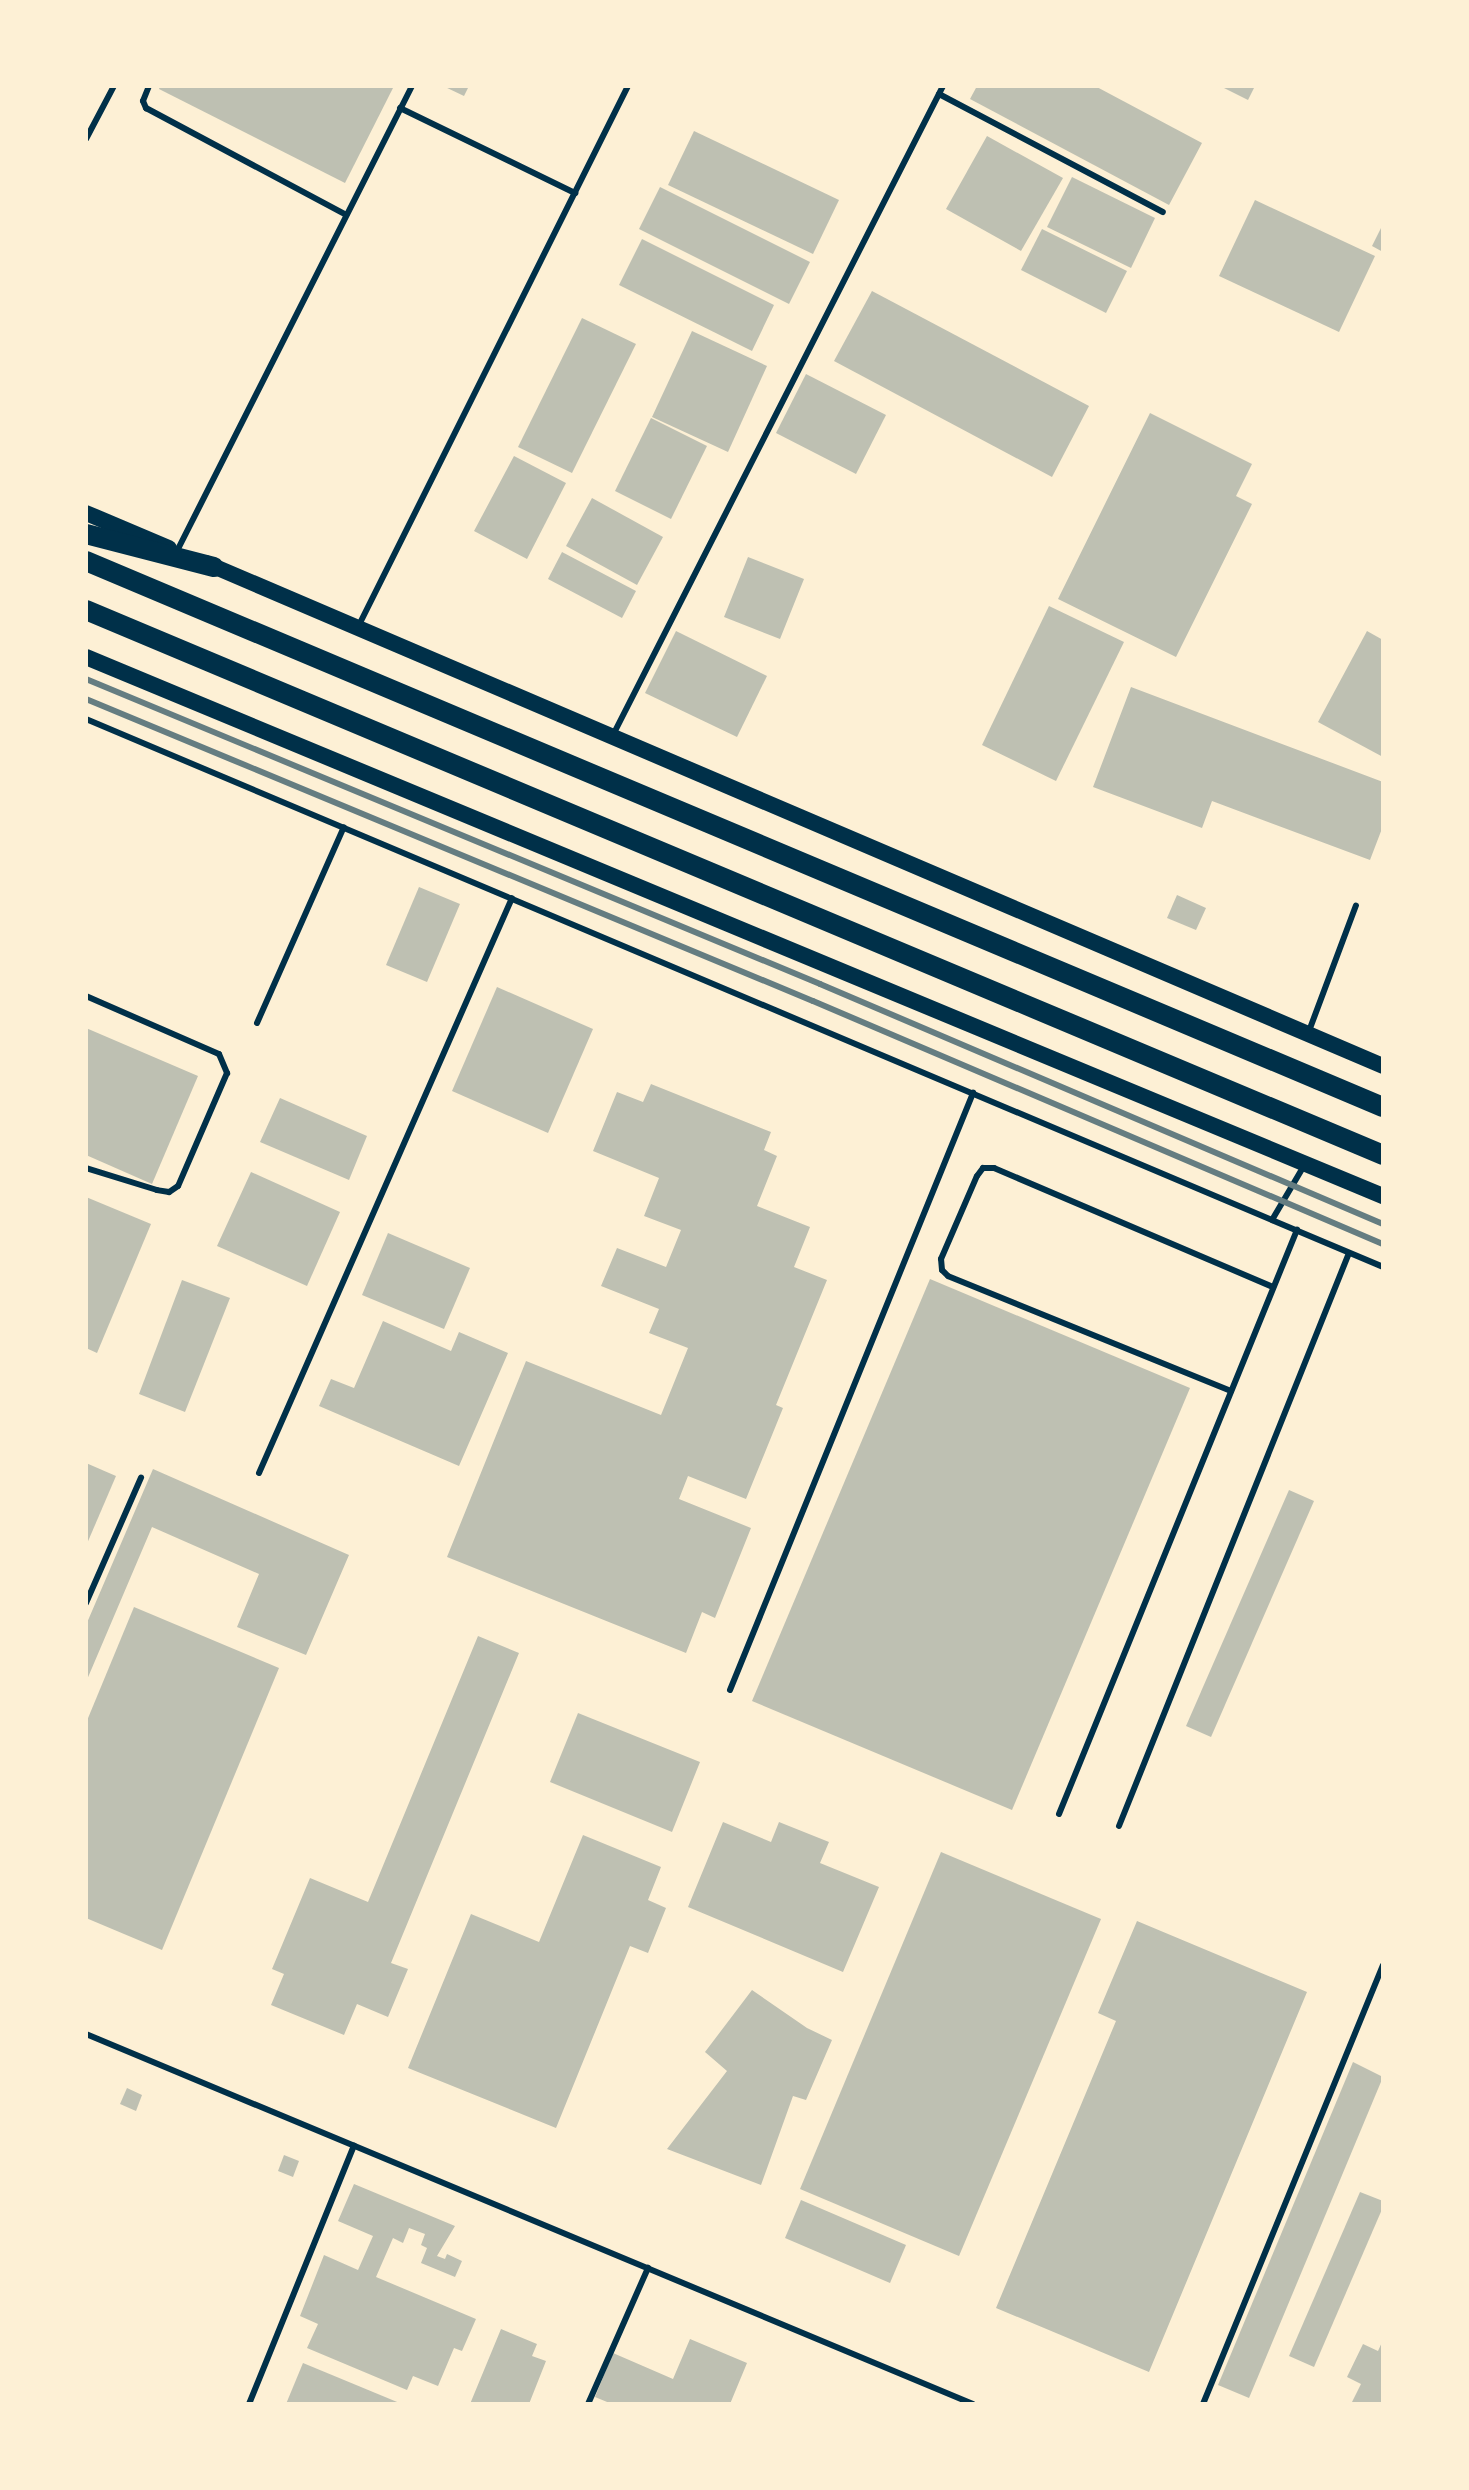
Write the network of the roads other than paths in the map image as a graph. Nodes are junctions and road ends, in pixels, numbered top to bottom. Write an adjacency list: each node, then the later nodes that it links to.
1 (114, 86): 8 (lane)
2 (149, 86): 11 (lane)
3 (412, 86): 7 (lane)
4 (628, 86): 9 (lane)
5 (943, 86): 6 (lane)
6 (939, 94): 10 (lane); 21 (lane)
7 (400, 108): 9 (lane); 11 (lane)
8 (86, 139)
9 (575, 193): 18 (lane)
10 (1163, 212)
11 (346, 215): 14 (lane)
12 (86, 513): 14 (main road)
13 (86, 534): 16 (highway)
14 (177, 551): 16 (main road)
15 (86, 561): 30 (highway)
16 (214, 567): 18 (main road)
17 (86, 610): 31 (highway)
18 (357, 630): 21 (main road)
19 (86, 657): 32 (main road)
20 (86, 719): 22 (lane)
21 (611, 739): 27 (main road)
22 (344, 827): 23 (lane); 26 (lane)
23 (512, 898): 29 (lane); 41 (lane)
24 (1356, 905): 27 (lane)
25 (86, 996): 33 (lane)
26 (257, 1023)
27 (1307, 1034): 28 (main road)
28 (1383, 1066)
29 (973, 1093): 35 (lane); 44 (lane)
30 (1383, 1107)
31 (1383, 1155)
32 (1305, 1164): 34 (main road); 35 (lane)
33 (86, 1168)
34 (1383, 1196)
35 (1272, 1220): 36 (lane)
36 (1297, 1230): 37 (lane); 39 (lane)
37 (1349, 1253): 38 (lane); 46 (lane)
38 (1383, 1267)
39 (1273, 1287): 40 (lane); 40 (lane)
40 (1231, 1391): 45 (lane)
41 (259, 1473)
42 (141, 1478): 43 (lane)
43 (86, 1603)
44 (730, 1690)
45 (1059, 1814)
46 (1119, 1826)
47 (1383, 1966): 54 (lane)
48 (86, 2034): 49 (lane)
49 (354, 2146): 50 (lane); 51 (lane)
50 (648, 2268): 52 (lane); 53 (lane)
51 (249, 2404)
52 (588, 2404)
53 (973, 2404)
54 (1203, 2404)

